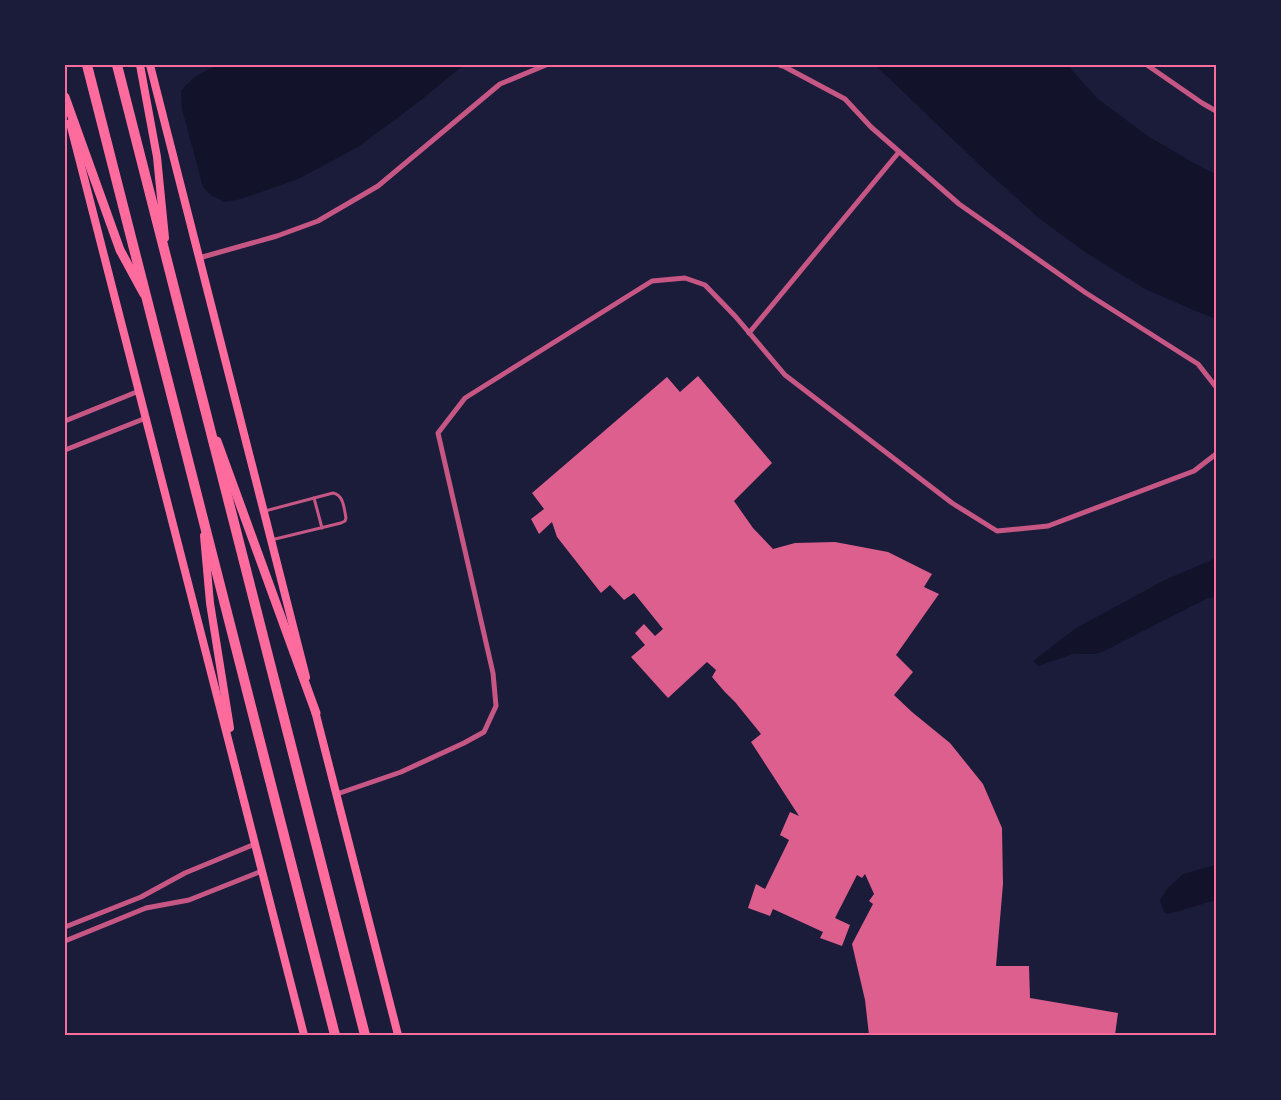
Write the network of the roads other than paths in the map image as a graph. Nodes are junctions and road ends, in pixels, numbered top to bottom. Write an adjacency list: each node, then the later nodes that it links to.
1 (87, 65): 13 (highway)
2 (117, 65): 12 (highway)
3 (140, 65): 12 (main road)
4 (150, 65): 11 (main road)
5 (546, 65): 11 (street)
6 (779, 65): 10 (street)
7 (1147, 65): 9 (street)
8 (65, 99): 13 (main road); 16 (main road)
9 (1216, 111)
10 (899, 152): 14 (street); 15 (street)
11 (199, 258): 23 (main road)
12 (168, 262): 17 (highway)
13 (147, 300): 24 (highway)
14 (749, 333): 21 (street); 29 (street)
15 (1216, 387)
16 (139, 391): 18 (main road); 19 (street)
17 (204, 404): 27 (main road); 36 (highway)
18 (146, 418): 20 (street); 28 (main road)
19 (65, 421)
20 (65, 450)
21 (1216, 454)
22 (314, 498): 23 (lane); 25 (lane); 25 (lane)
23 (264, 511): 26 (main road)
24 (202, 517): 28 (main road); 35 (highway)
25 (322, 528): 26 (lane)
26 (271, 540): 27 (main road)
27 (316, 713): 29 (main road)
28 (238, 776): 30 (main road)
29 (337, 794): 37 (main road)
30 (255, 844): 31 (main road); 32 (street)
31 (262, 871): 33 (street); 34 (main road)
32 (65, 927)
33 (65, 941)
34 (304, 1035)
35 (335, 1035)
36 (365, 1035)
37 (398, 1035)

